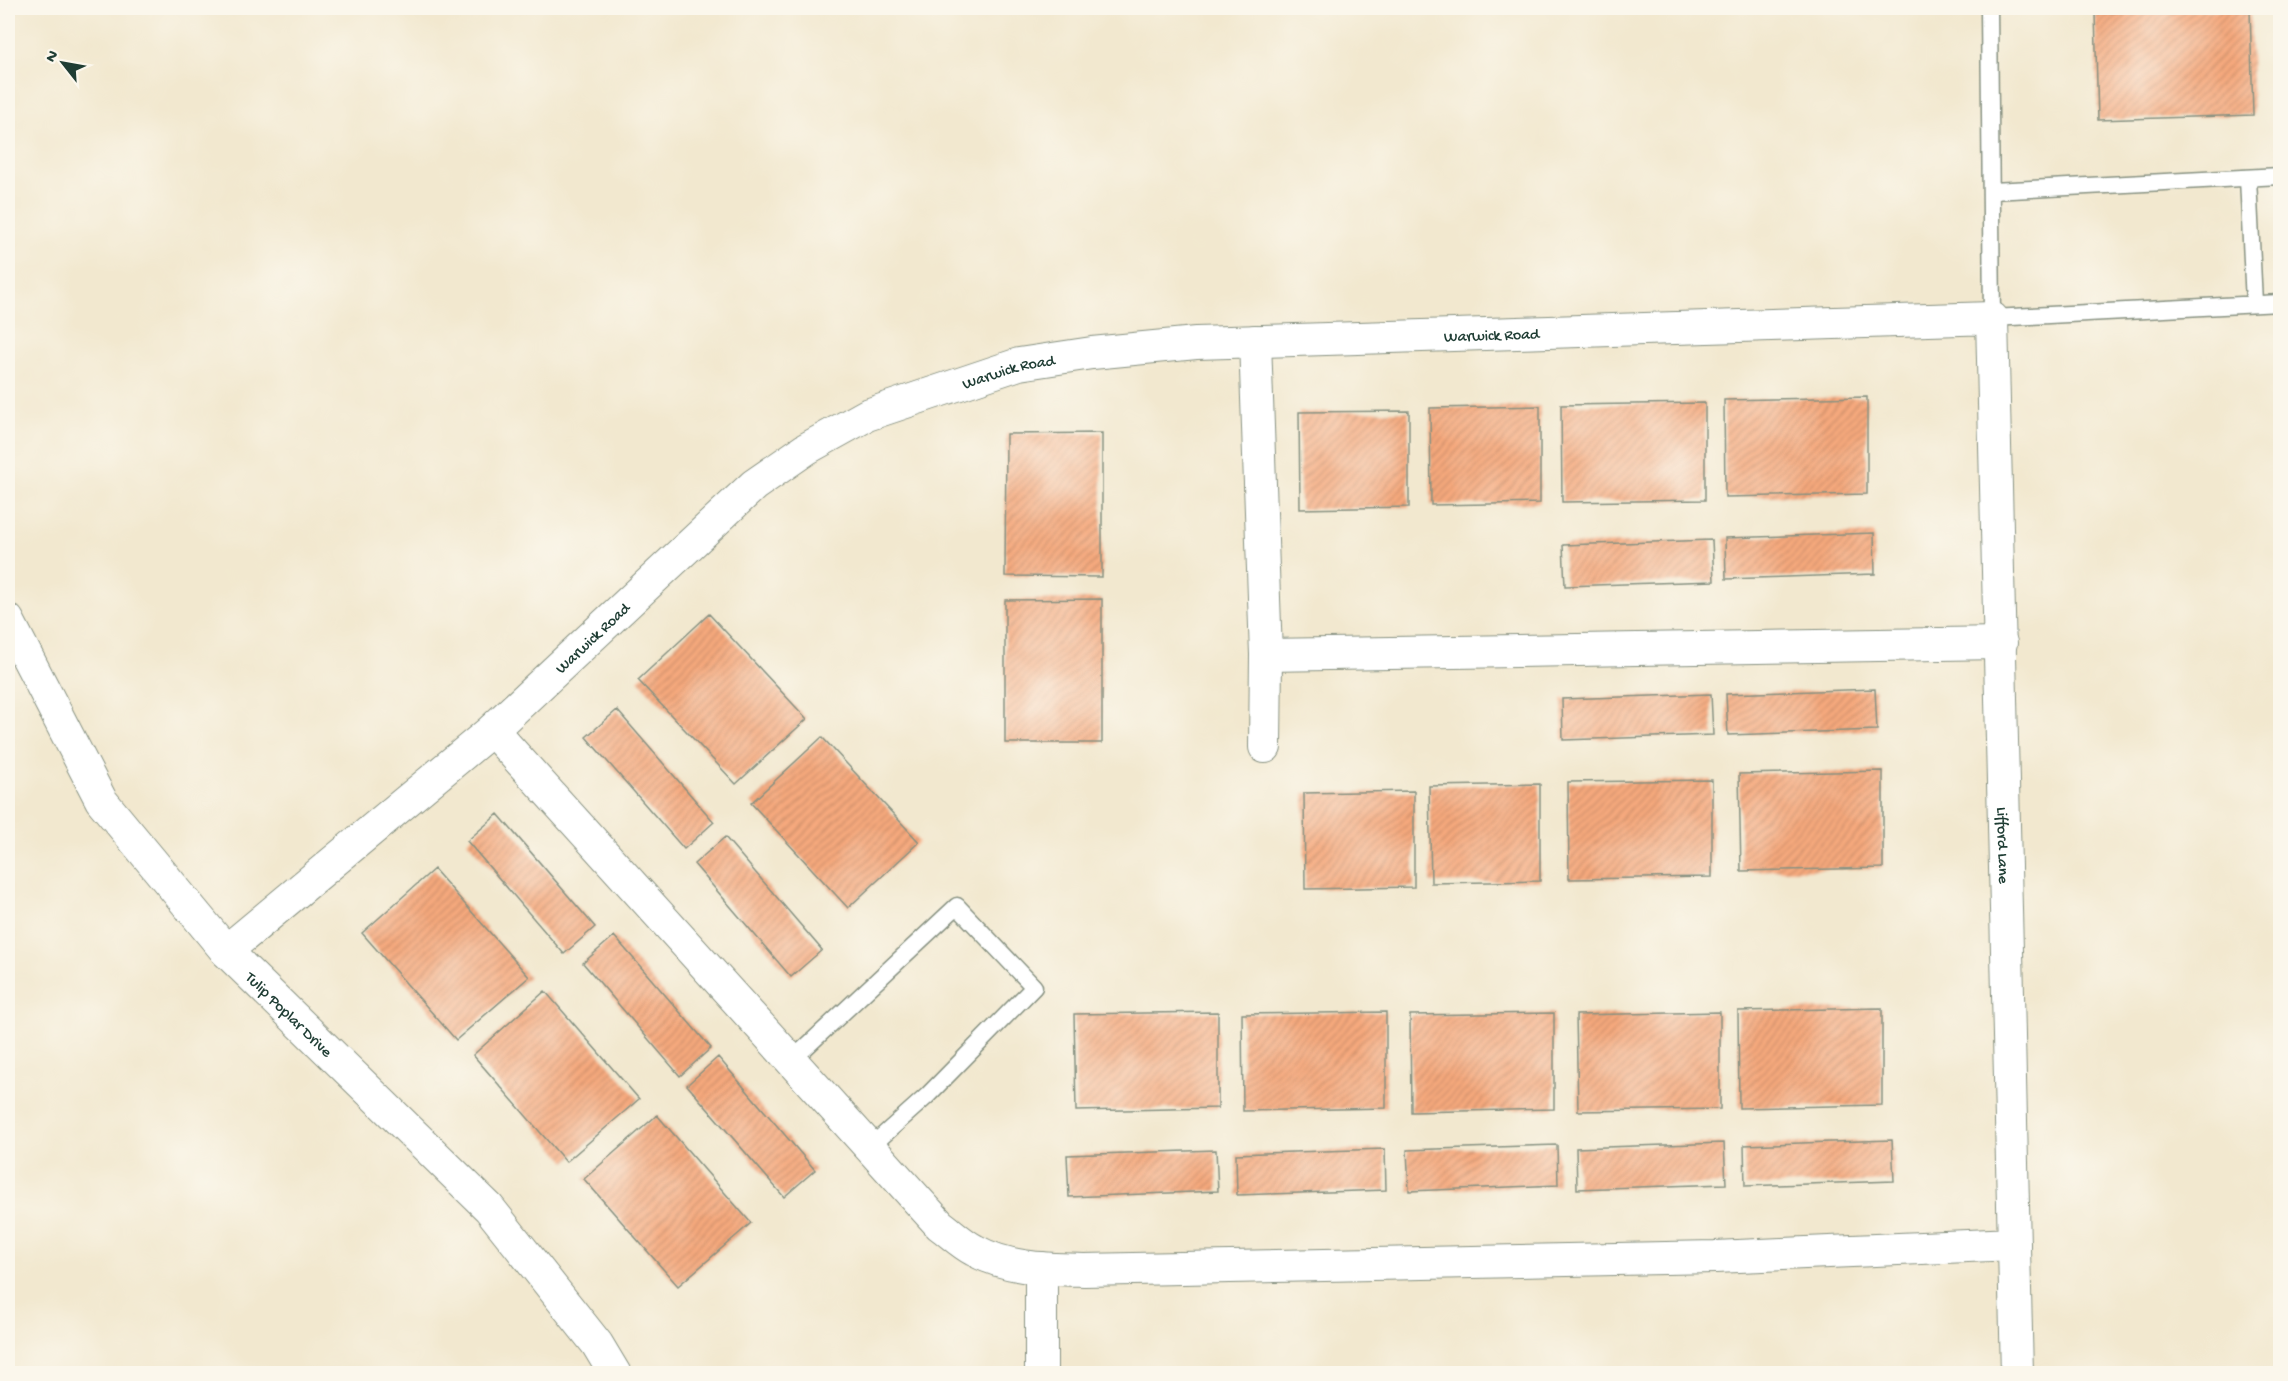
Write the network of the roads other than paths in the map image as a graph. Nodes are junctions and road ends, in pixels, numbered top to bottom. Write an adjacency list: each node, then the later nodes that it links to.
1 (1989, 8): 4 (lane)
2 (2280, 176): 3 (lane)
3 (2248, 178): 4 (lane); 5 (lane)
4 (1992, 190): 7 (lane)
5 (2254, 303): 6 (lane); 7 (lane)
6 (2280, 303)
7 (1992, 318): 8 (street, Warwick Road); 10 (street, Lifford Lane)
8 (1255, 341): 11 (street); 12 (street, Warwick Road)
9 (8, 620): 14 (street, Tulip Poplar Drive)
10 (2001, 643): 11 (street); 17 (street, Lifford Lane)
11 (1266, 656): 13 (street)
12 (492, 730): 14 (street, Warwick Road); 15 (street)
13 (1264, 747)
14 (226, 951): 19 (street, Tulip Poplar Drive)
15 (791, 1061): 16 (street); 16 (lane)
16 (869, 1148): 18 (street)
17 (2014, 1244): 18 (street); 21 (street, Lifford Lane)
18 (1041, 1268): 20 (street)
19 (615, 1374)
20 (1041, 1374)
21 (2017, 1374)

